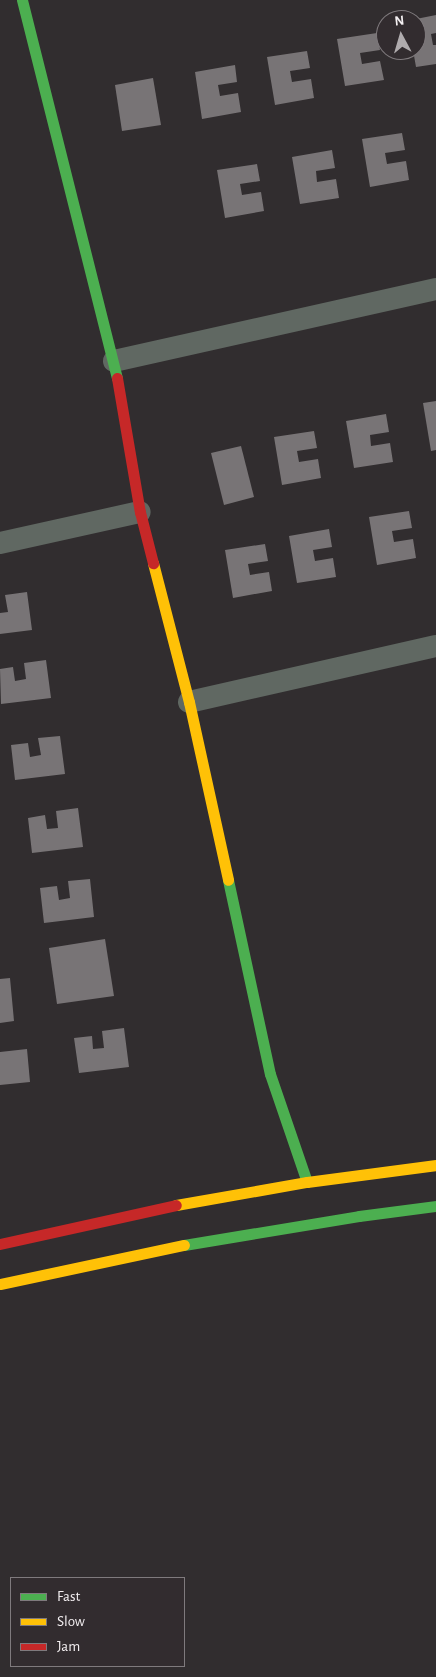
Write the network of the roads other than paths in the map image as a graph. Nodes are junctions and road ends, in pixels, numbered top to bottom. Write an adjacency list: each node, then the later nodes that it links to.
1 (22, 0): 3 (street)
2 (436, 289): 3 (street)
3 (114, 361): 4 (street)
4 (140, 512): 5 (street); 7 (street)
5 (0, 543)
6 (436, 646): 7 (street)
7 (189, 702): 9 (street)
8 (436, 1165): 9 (street)
9 (307, 1182): 11 (street)
10 (436, 1206): 12 (street)
11 (0, 1244)
12 (0, 1284)

